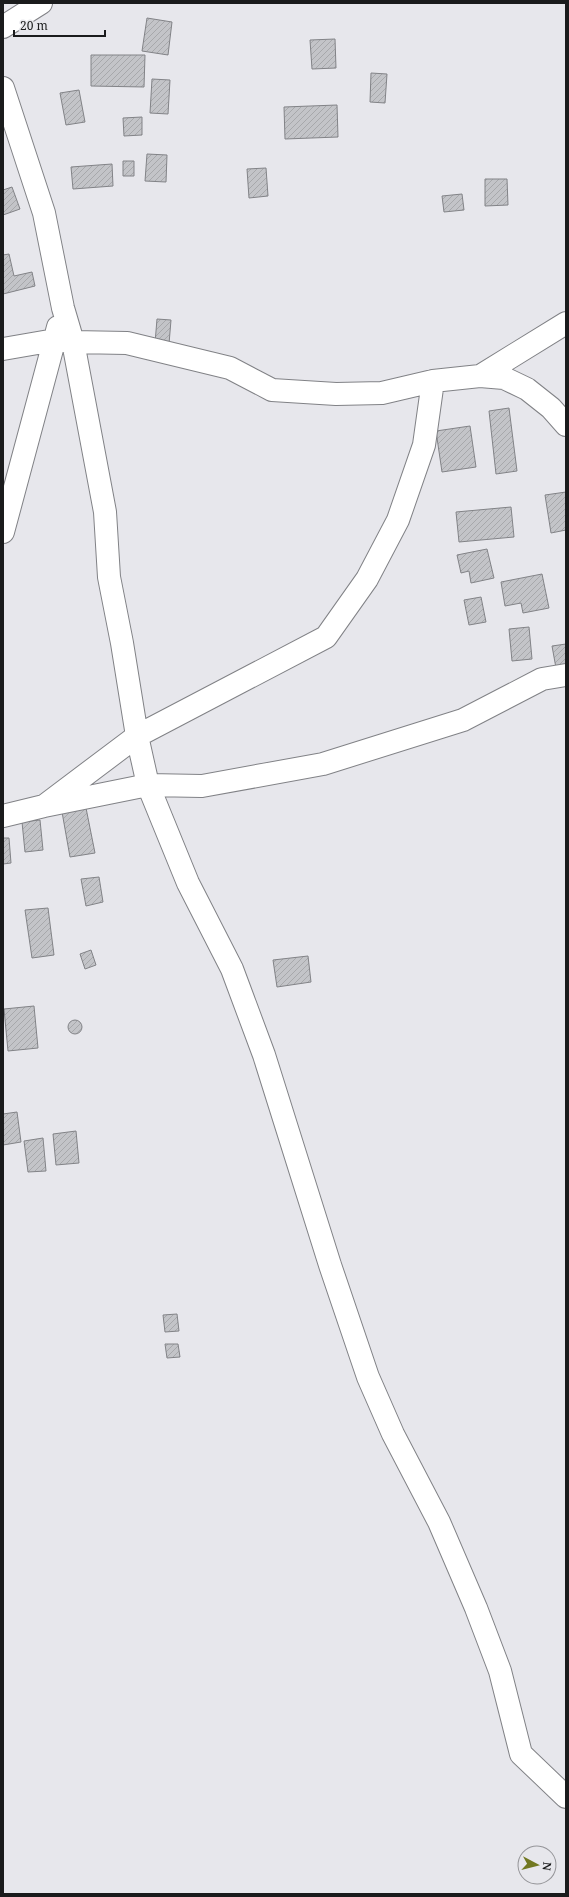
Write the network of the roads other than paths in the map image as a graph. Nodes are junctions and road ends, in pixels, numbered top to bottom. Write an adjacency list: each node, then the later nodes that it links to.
1 (41, 3): 2 (street)
2 (3, 27)
3 (3, 88): 5 (street)
4 (566, 323): 7 (street)
5 (64, 341): 6 (street); 8 (street); 11 (street); 13 (street)
6 (3, 349)
7 (480, 376): 8 (street); 9 (street)
8 (433, 381): 13 (street)
9 (558, 415): 10 (street)
10 (566, 426)
11 (3, 532)
12 (566, 676): 14 (street)
13 (137, 736): 14 (street); 15 (street)
14 (148, 785): 15 (street); 17 (street)
15 (44, 806): 16 (street)
16 (3, 816)
17 (566, 1798)

